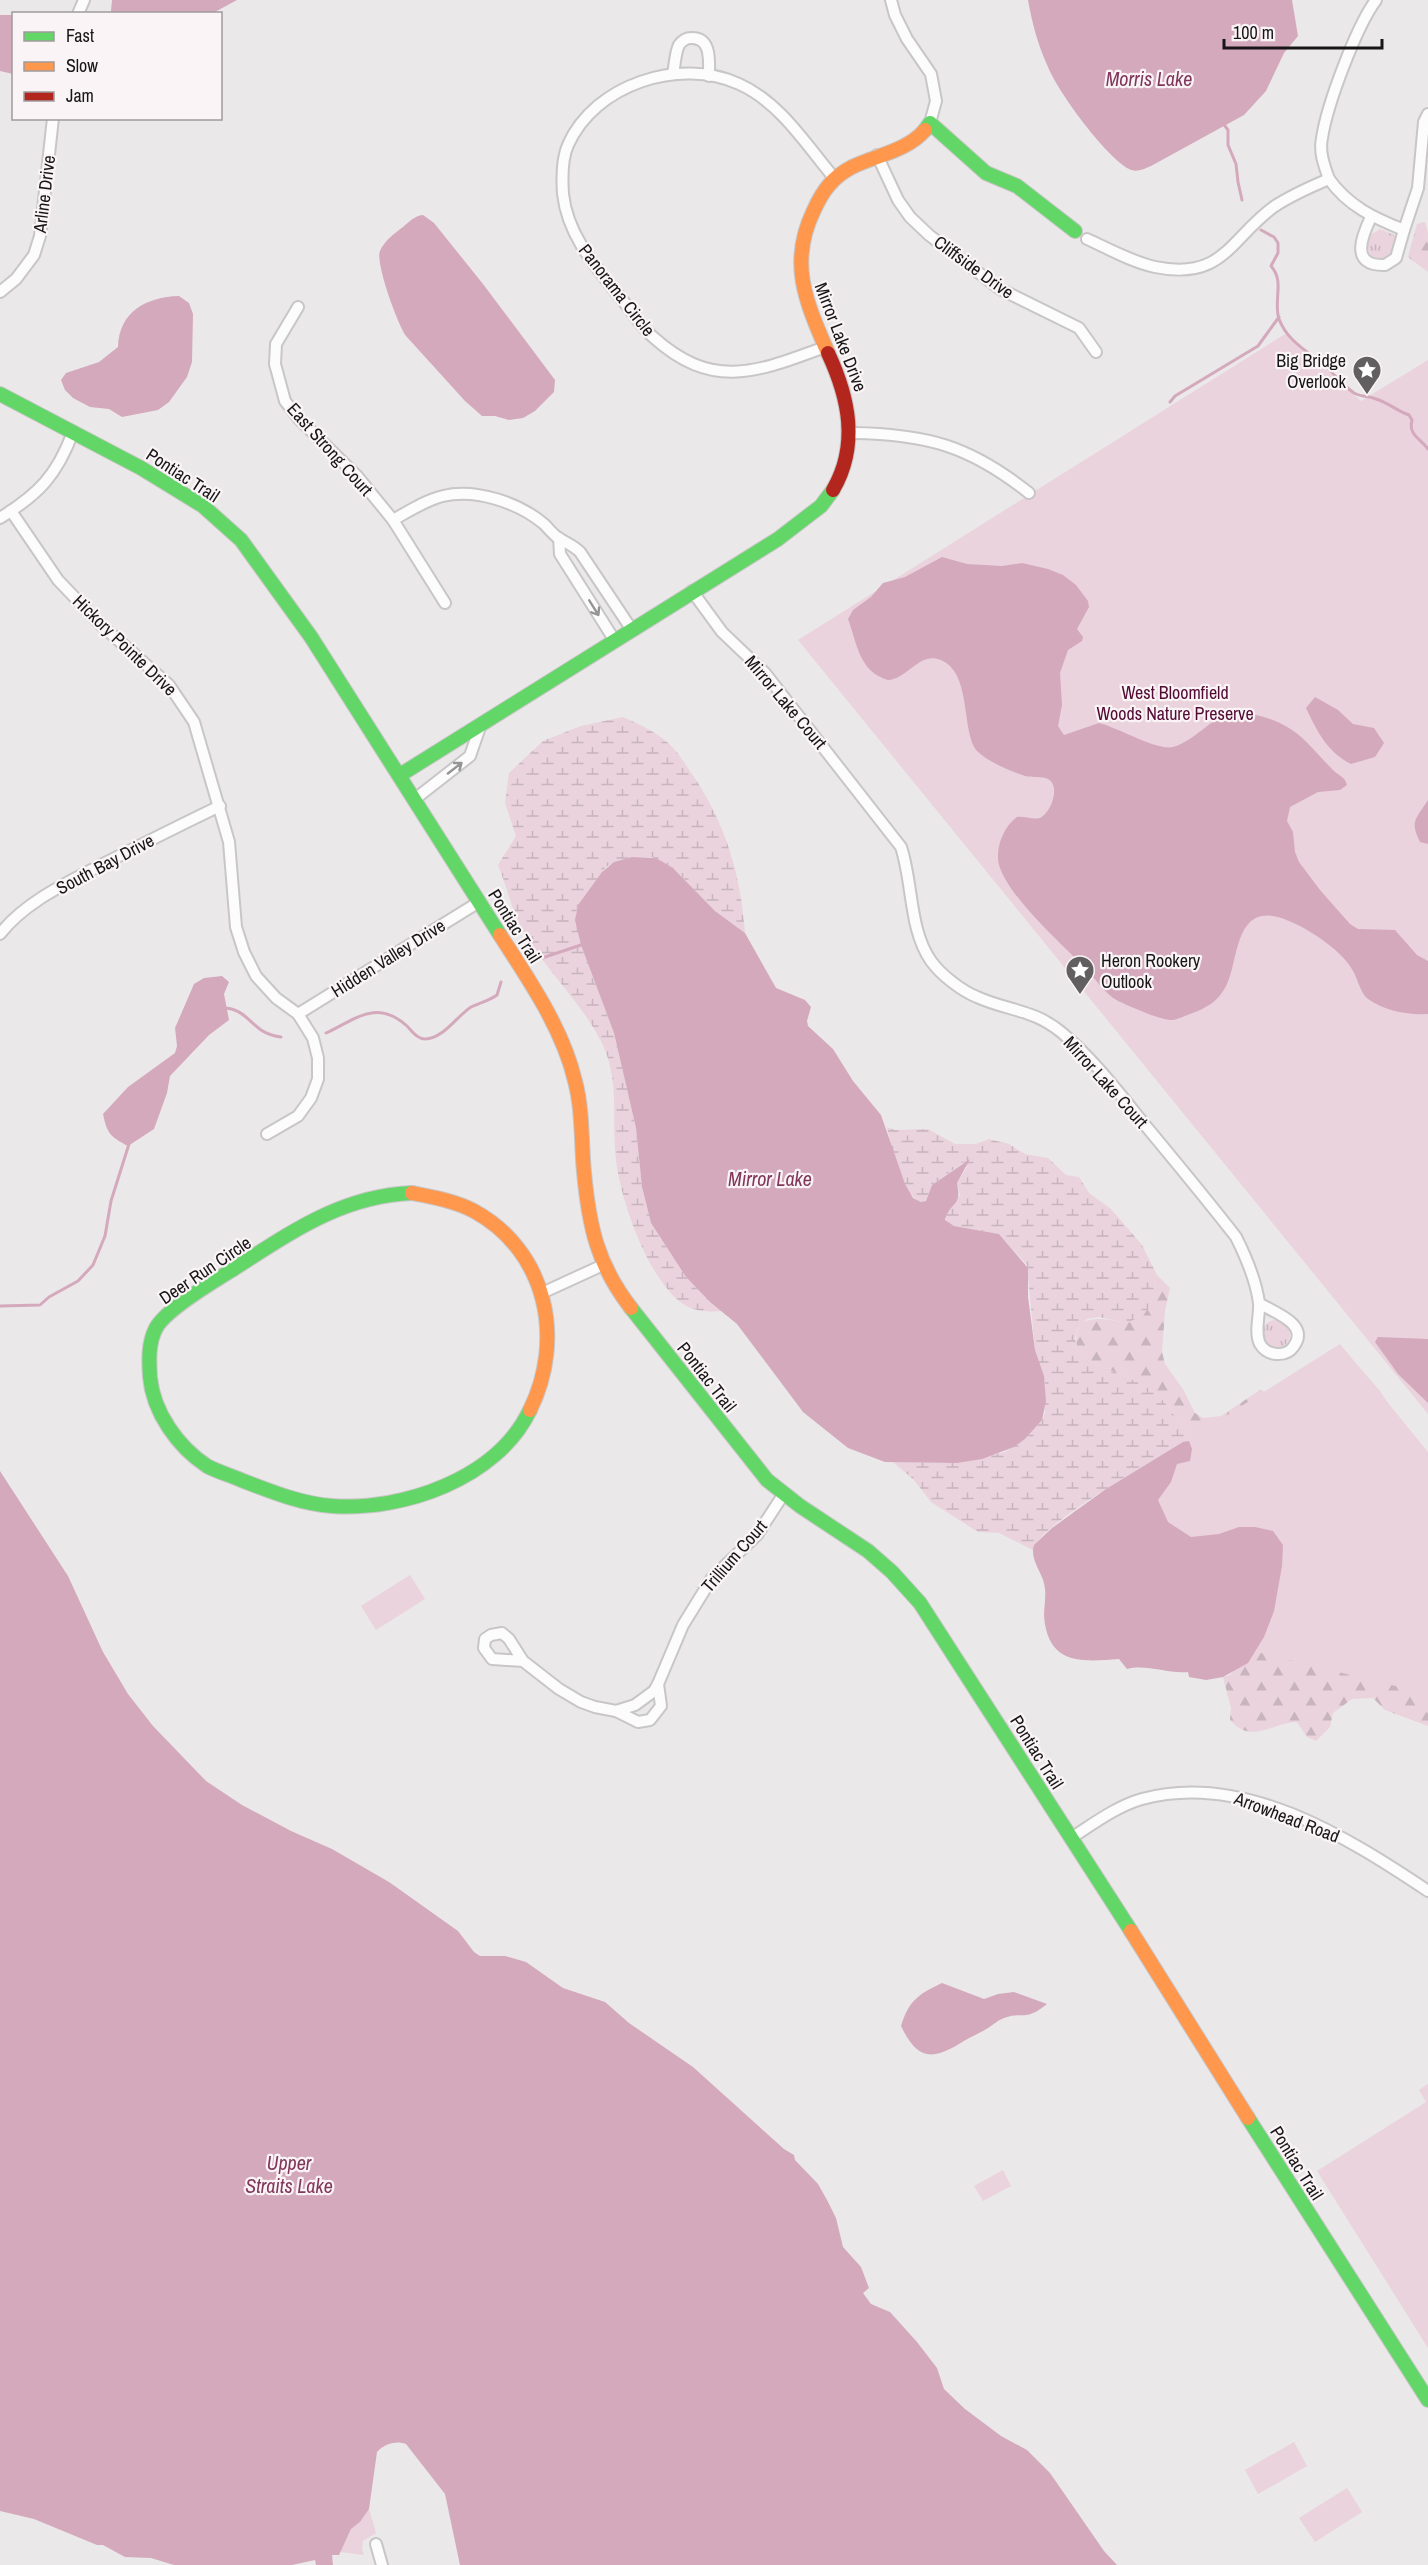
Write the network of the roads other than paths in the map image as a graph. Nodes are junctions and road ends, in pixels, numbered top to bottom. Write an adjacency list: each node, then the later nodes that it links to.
1 (891, 0): 7 (street)
2 (1376, 0): 11 (street)
3 (673, 73): 4 (street, Panorama Circle); 4 (street); 17 (street, Panorama Circle)
4 (709, 76): 10 (street, Panorama Circle)
5 (1428, 114): 9 (street)
6 (52, 120): 15 (street, Arline Drive)
7 (930, 123): 8 (main road, Mirror Lake Drive); 14 (main road)
8 (877, 155): 10 (main road, Mirror Lake Drive); 18 (street, Cliffside Drive)
9 (1424, 177): 13 (street)
10 (835, 179): 17 (main road, Mirror Lake Drive)
11 (1329, 179): 12 (street); 14 (street)
12 (1371, 217): 13 (street); 13 (street)
13 (1404, 230)
14 (1081, 235)
15 (0, 292)
16 (298, 307): 25 (street, East Strong Court)
17 (825, 347): 21 (main road, Mirror Lake Drive)
18 (1096, 352)
19 (0, 394): 20 (main road, Pontiac Trail)
20 (73, 432): 23 (street); 34 (main road, Pontiac Trail)
21 (852, 433): 22 (street); 29 (main road, Mirror Lake Drive)
22 (1029, 494)
23 (11, 511): 24 (street); 36 (street, Hickory Pointe Drive)
24 (0, 518)
25 (393, 520): 26 (street); 30 (street, East Strong Court)
26 (559, 538): 27 (street); 28 (street)
27 (593, 571): 28 (street); 31 (street)
28 (578, 581): 32 (street, one-way to 32)
29 (692, 591): 31 (main road, Mirror Lake Drive); 43 (street, Mirror Lake Court)
30 (445, 603)
31 (632, 630): 32 (main road, Mirror Lake Drive)
32 (615, 641): 33 (main road, Mirror Lake Drive)
33 (480, 727): 34 (main road, Mirror Lake Drive); 35 (street, one-way to 33)
34 (400, 775): 35 (main road, Pontiac Trail)
35 (415, 799): 37 (main road, Pontiac Trail)
36 (220, 806): 38 (street, South Bay Drive); 39 (street, Hickory Pointe Drive)
37 (479, 902): 39 (street, Hidden Valley Drive); 41 (main road, Pontiac Trail)
38 (0, 934)
39 (298, 1014): 40 (street, Hickory Pointe Drive)
40 (267, 1134)
41 (603, 1265): 42 (street); 44 (main road, Pontiac Trail)
42 (542, 1293): 42 (main road, Deer Run Circle)
43 (1258, 1303): 43 (street, Mirror Lake Court)
44 (783, 1495): 46 (street, Trillium Court); 48 (main road, Pontiac Trail)
45 (523, 1661): 47 (street, Trillium Court)
46 (658, 1684): 47 (street, Trillium Court); 47 (street, Trillium Court)
47 (616, 1712)
48 (1071, 1838): 49 (street, Arrowhead Road); 50 (main road, Pontiac Trail)
49 (1428, 1891)
50 (1428, 2400)
51 (376, 2544): 52 (street)
52 (382, 2565)

